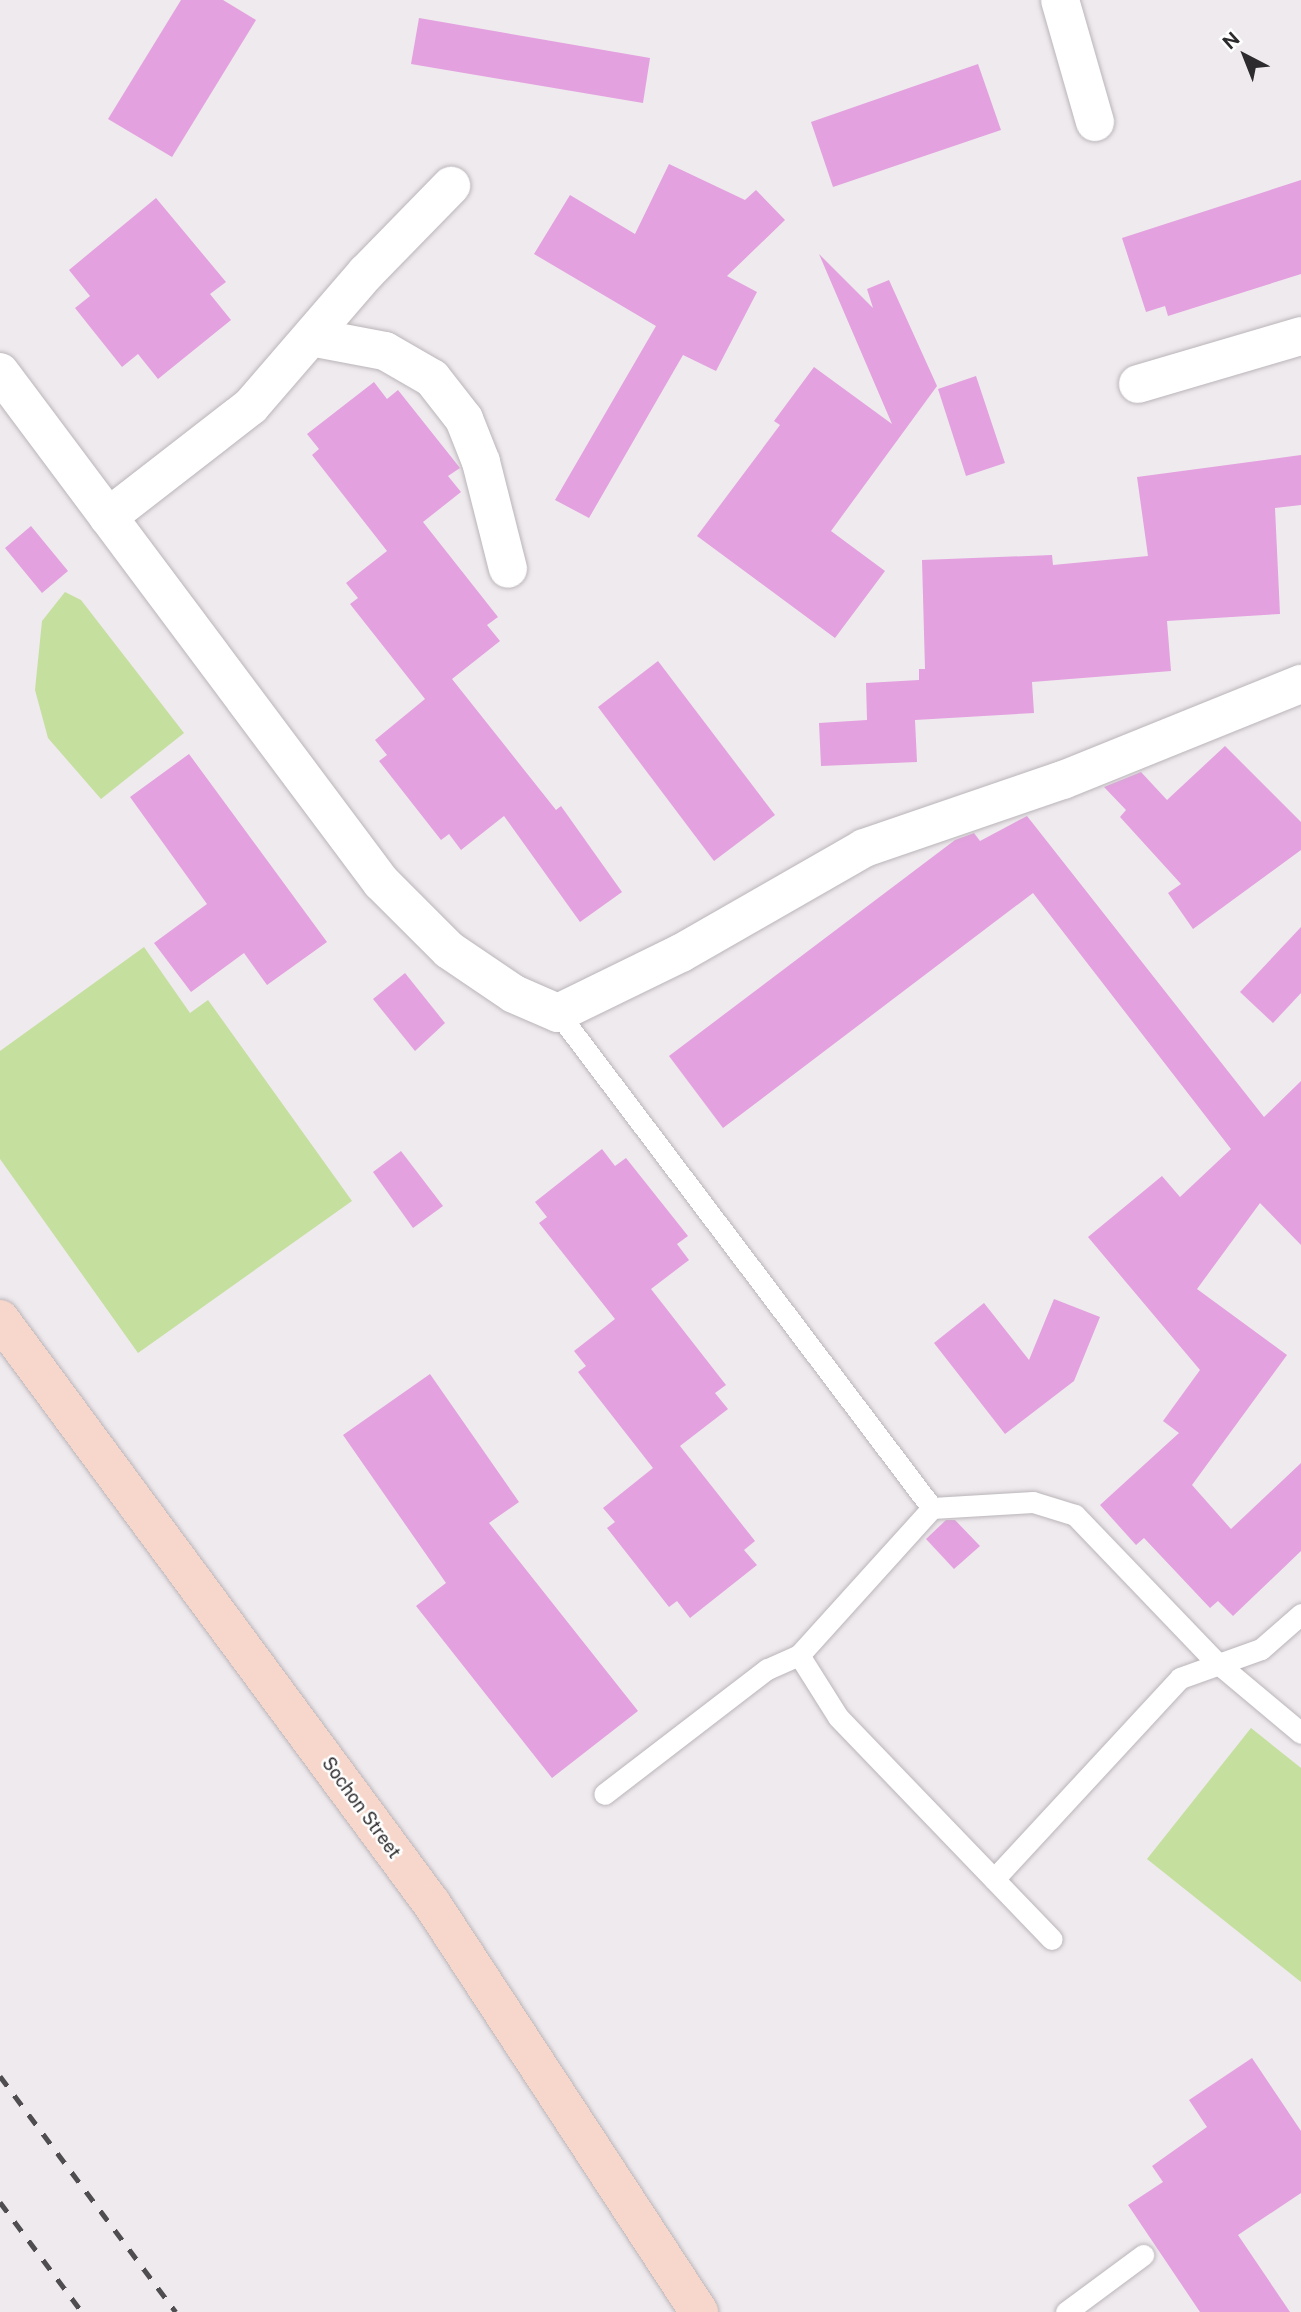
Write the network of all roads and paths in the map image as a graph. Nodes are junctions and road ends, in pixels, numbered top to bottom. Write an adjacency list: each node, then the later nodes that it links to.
1 (1060, 0): 2 (street)
2 (1095, 122)
3 (451, 186): 5 (street)
4 (1301, 336): 7 (street)
5 (316, 338): 8 (street); 9 (street)
6 (0, 372): 8 (street)
7 (1138, 384)
8 (108, 517): 11 (street)
9 (508, 569)
10 (1301, 684): 11 (street)
11 (558, 1013): 13 (lane)
12 (0, 1319): 22 (main road, Sochon Street)
13 (932, 1508): 15 (lane); 16 (lane)
14 (1301, 1614): 16 (lane)
15 (799, 1655): 18 (lane); 19 (lane)
16 (1214, 1661): 17 (lane); 19 (lane)
17 (1301, 1733)
18 (604, 1794)
19 (994, 1879): 20 (lane)
20 (1052, 1939)
21 (1143, 2255): 23 (lane)
22 (699, 2312)
23 (1066, 2312)

